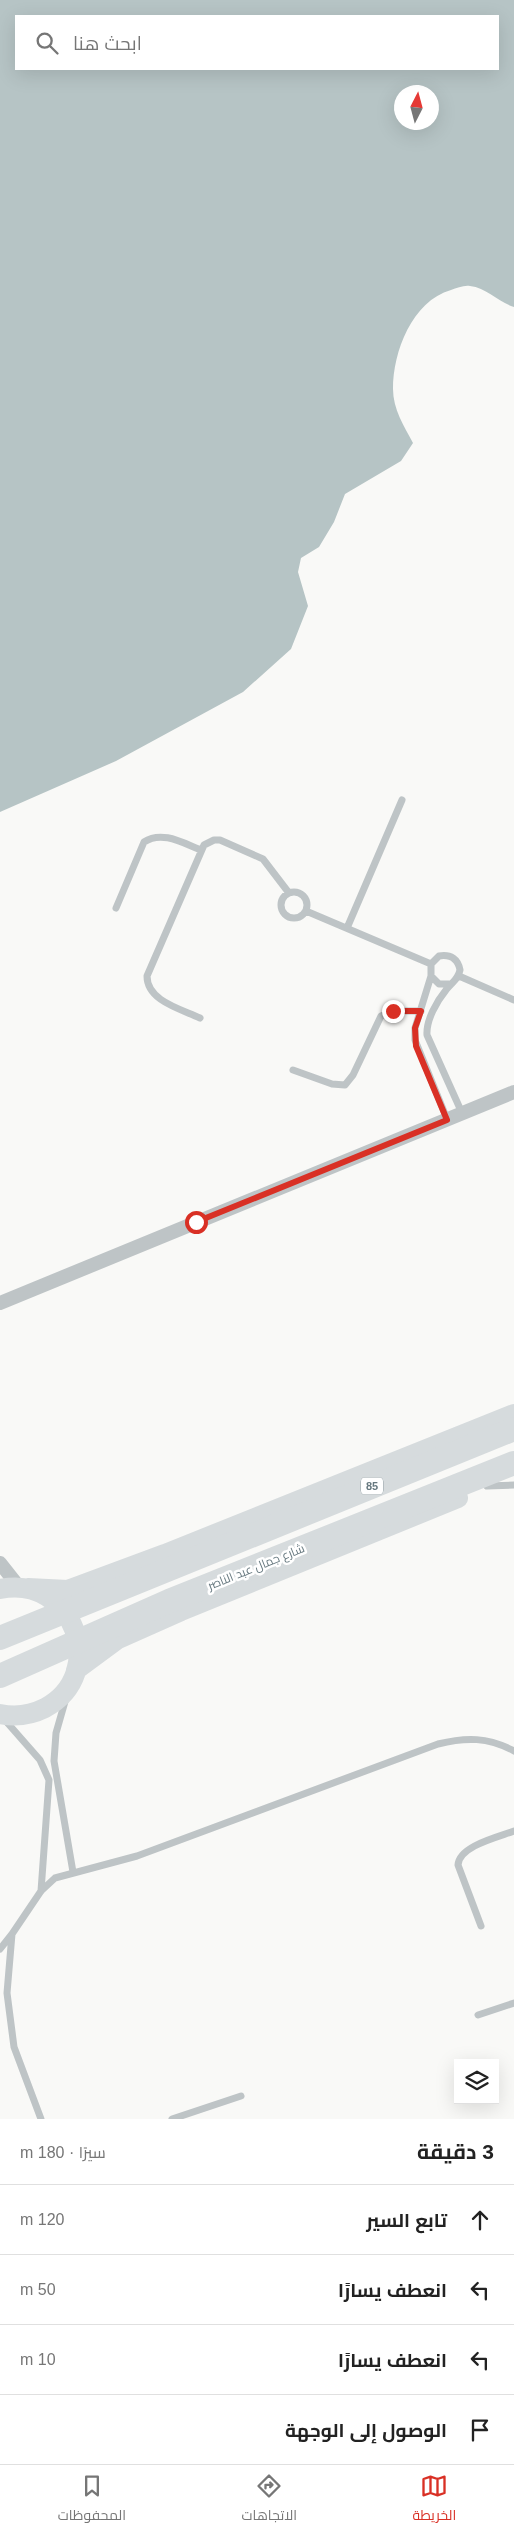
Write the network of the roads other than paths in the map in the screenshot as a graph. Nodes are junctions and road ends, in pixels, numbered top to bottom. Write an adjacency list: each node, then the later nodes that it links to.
1 (402, 800): 6 (lane)
2 (201, 850): 3 (lane); 4 (lane); 13 (lane)
3 (289, 892): 5 (lane); 5 (lane)
4 (116, 908)
5 (306, 911): 6 (lane)
6 (346, 928): 7 (lane)
7 (431, 964): 8 (lane); 9 (lane)
8 (431, 976): 10 (lane); 12 (lane)
9 (459, 976): 10 (lane); 11 (lane)
10 (451, 984): 16 (lane)
11 (514, 1000)
12 (421, 1011): 14 (lane); 17 (lane)
13 (200, 1018)
14 (293, 1070)
15 (514, 1092): 16 (street)
16 (462, 1113): 17 (street)
17 (447, 1120): 18 (street)
18 (0, 1303)
19 (514, 1414): 26 (main road)
20 (514, 1429): 27 (highway, 85)
21 (514, 1462): 28 (highway, شارع جمال عبد الناصر)
22 (514, 1475): 24 (main road)
23 (514, 1485): 24 (lane)
24 (487, 1486): 29 (main road)
25 (0, 1563): 26 (street)
26 (16, 1588): 29 (main road)
27 (0, 1638)
28 (0, 1676)
29 (73, 1677): 30 (main road); 33 (lane)
30 (0, 1715): 34 (lane)
31 (514, 1751): 33 (lane)
32 (514, 1830): 35 (lane)
33 (73, 1872): 34 (lane)
34 (41, 1891): 36 (lane)
35 (482, 1926)
36 (12, 1934): 37 (lane); 40 (lane)
37 (0, 1949)
38 (514, 2003): 41 (lane)
39 (0, 2004): 40 (lane)
40 (8, 2009): 43 (lane)
41 (478, 2016)
42 (241, 2096): 44 (lane)
43 (41, 2119)
44 (172, 2119)

